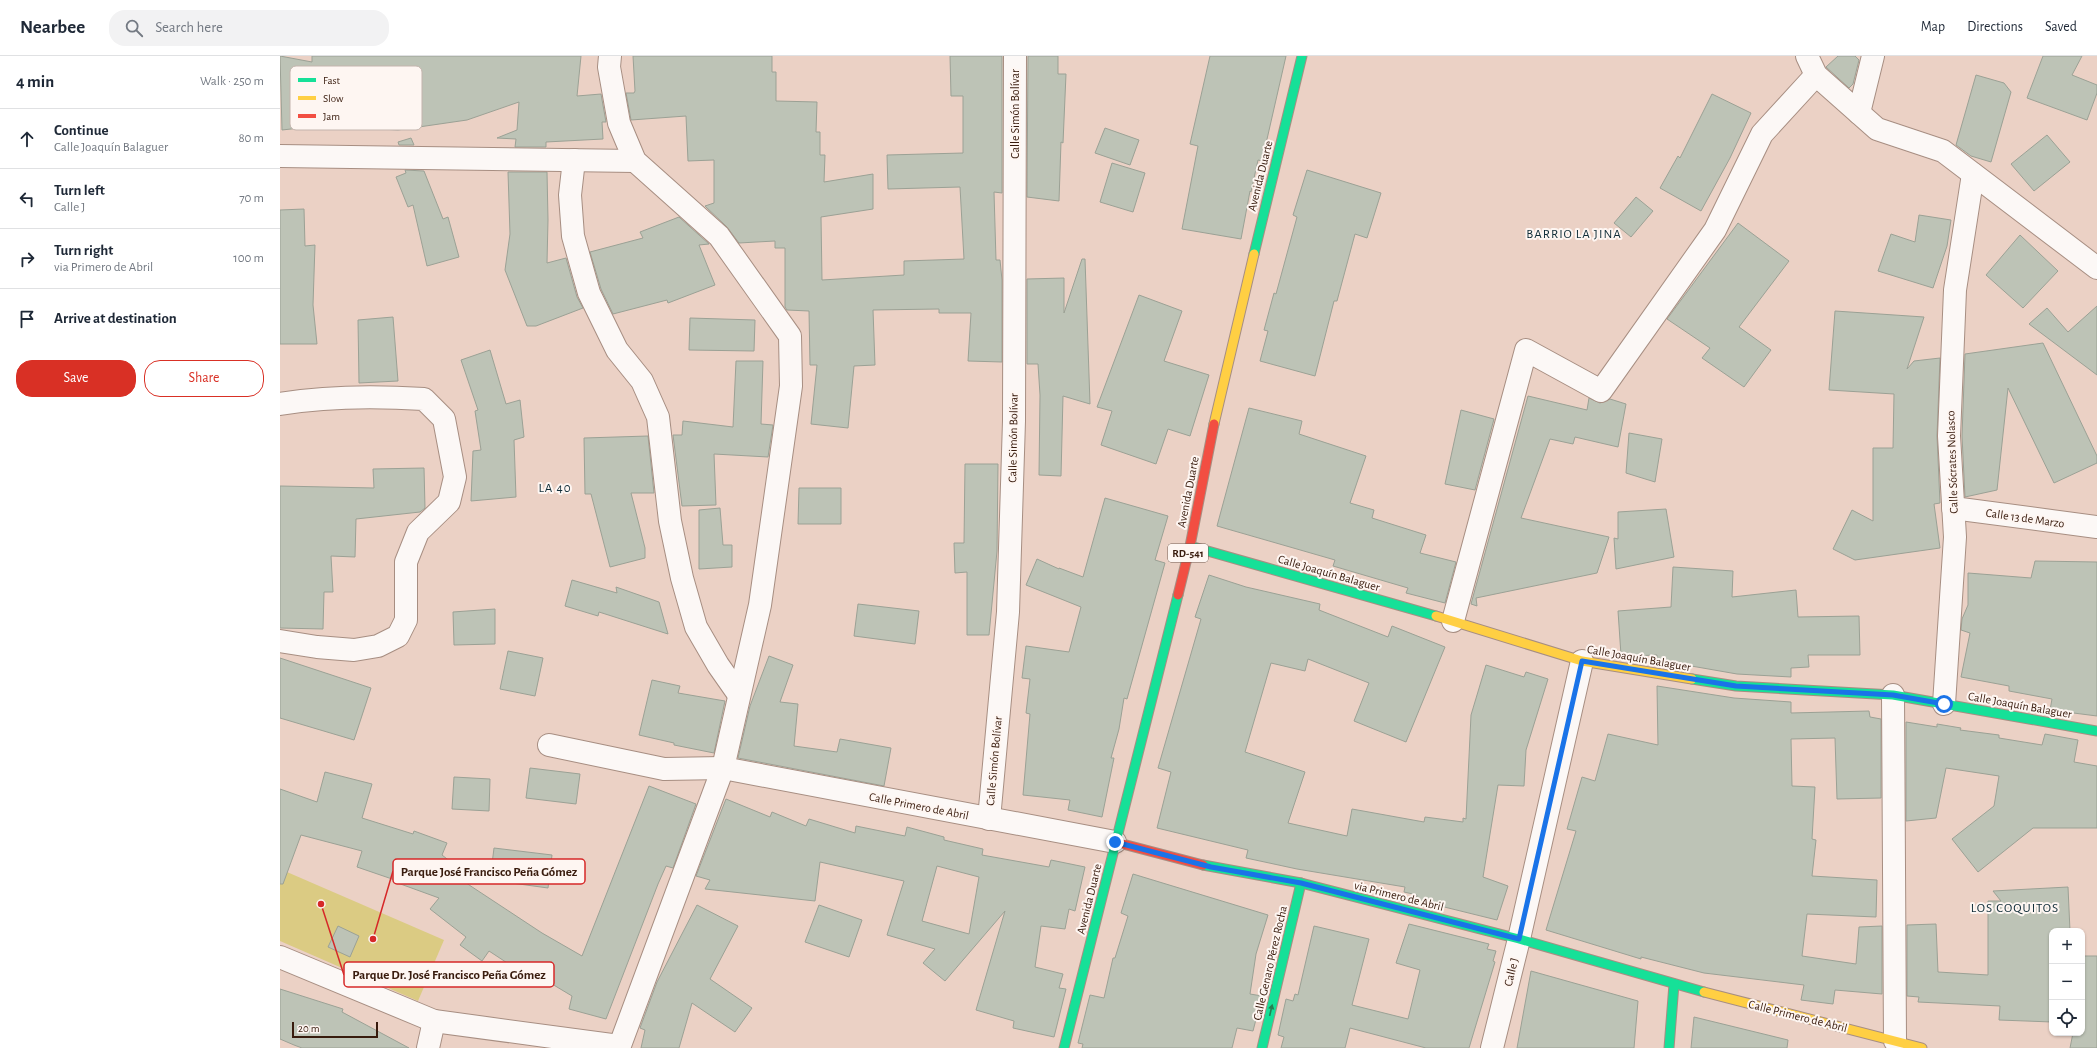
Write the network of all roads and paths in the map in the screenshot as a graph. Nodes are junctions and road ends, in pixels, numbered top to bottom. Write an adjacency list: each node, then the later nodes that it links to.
1 (610, 56): 10 (street)
2 (1015, 56): 26 (street, Calle Simón Bolívar)
3 (1302, 56): 16 (main road, Avenida Duarte / RD-541)
4 (1807, 56): 6 (street)
5 (1873, 56): 7 (street)
6 (1816, 75): 7 (street); 17 (street)
7 (1859, 113): 11 (street)
8 (280, 156): 9 (street)
9 (574, 160): 10 (street); 21 (street)
10 (635, 161): 21 (street)
11 (1973, 174): 12 (street); 14 (street, Calle Sócrates Nolasco)
12 (2097, 268)
13 (280, 404): 18 (street)
14 (1953, 508): 15 (street, Calle 13 de Marzo); 22 (street, Calle Sócrates Nolasco)
15 (2097, 527)
16 (1190, 546): 17 (main road, Calle Joaquín Balaguer); 27 (main road, Avenida Duarte / RD-541)
17 (1453, 621): 19 (main road, Calle Joaquín Balaguer)
18 (280, 641)
19 (1582, 661): 20 (main road, Calle Joaquín Balaguer); 29 (street, Calle J)
20 (1893, 695): 22 (main road, Calle Joaquín Balaguer); 33 (street)
21 (739, 696): 25 (street)
22 (1944, 704): 23 (main road, Calle Joaquín Balaguer)
23 (2097, 731)
24 (549, 745): 25 (street, Calle Primero de Abril)
25 (723, 768): 26 (street, Calle Primero de Abril); 34 (street)
26 (989, 819): 27 (street, Calle Primero de Abril)
27 (1115, 842): 28 (main road, via Primero de Abril); 36 (main road, Avenida Duarte / RD-541)
28 (1301, 883): 29 (main road, via Primero de Abril); 37 (main road, Calle Genaro Pérez Rocha, one-way to 28)
29 (1519, 939): 31 (main road, via Primero de Abril); 38 (street, Calle J)
30 (280, 957): 32 (street)
31 (1674, 984): 33 (main road, Calle Primero de Abril); 39 (main road)
32 (434, 1021): 34 (street); 35 (street)
33 (1895, 1041): 40 (main road, Calle Primero de Abril)
34 (619, 1047)
35 (428, 1048)
36 (1064, 1048)
37 (1262, 1048)
38 (1492, 1048)
39 (1669, 1048)
40 (1922, 1048)

